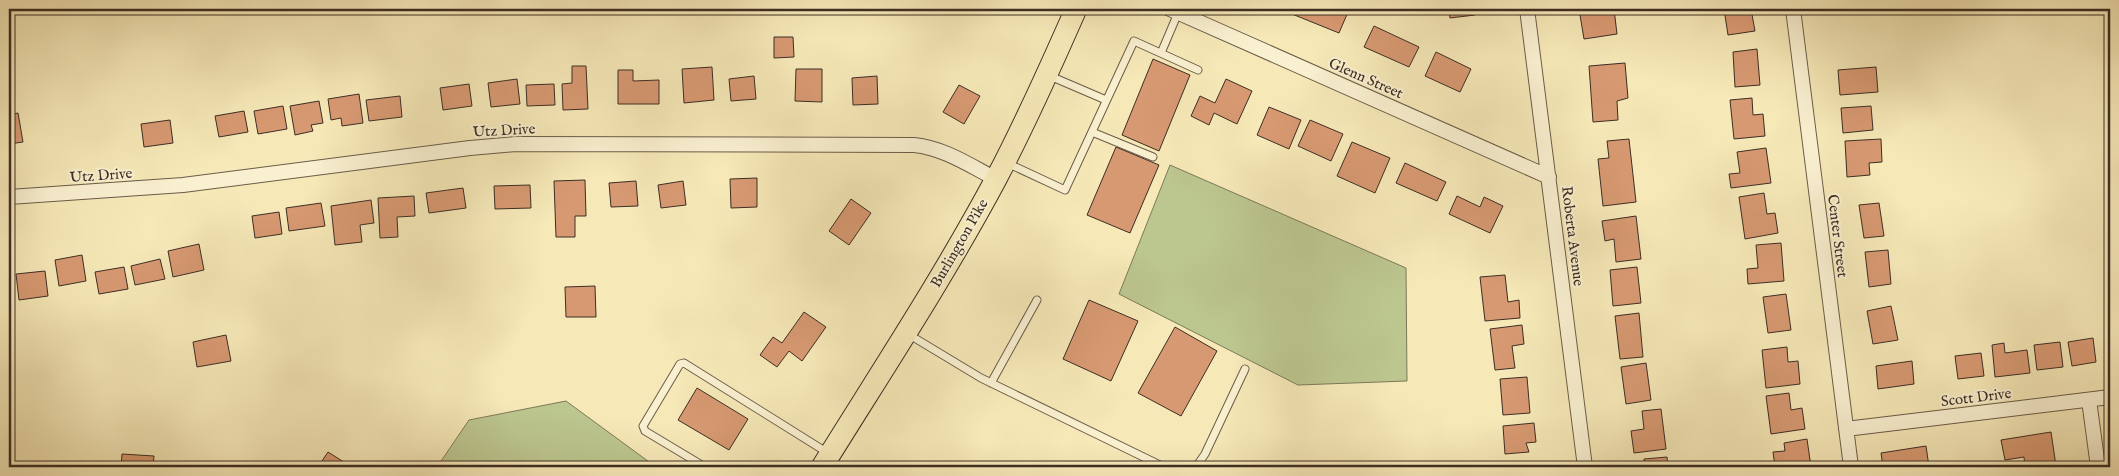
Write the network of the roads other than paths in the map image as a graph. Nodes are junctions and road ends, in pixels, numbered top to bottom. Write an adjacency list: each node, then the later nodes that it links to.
1 (1076, 9): 7 (main road, Burlington Pike)
2 (1528, 9): 12 (street, Roberta Avenue)
3 (1793, 9): 20 (street, Center Street)
4 (1182, 12): 5 (lane); 12 (street, Glenn Street)
5 (1161, 53): 6 (lane); 8 (lane)
6 (1198, 70)
7 (1047, 74): 8 (lane); 11 (main road, Burlington Pike)
8 (1106, 100): 9 (lane)
9 (1092, 132): 10 (lane); 11 (lane)
10 (1153, 157)
11 (1000, 171): 13 (street, Utz Drive); 15 (main road, Burlington Pike)
12 (1549, 177): 25 (street, Roberta Avenue)
13 (9, 197)
14 (1037, 300): 17 (lane)
15 (906, 332): 17 (lane); 21 (main road, Burlington Pike)
16 (1245, 369): 24 (lane)
17 (991, 383): 23 (lane)
18 (2110, 397): 19 (street, Scott Drive)
19 (2089, 400): 20 (street, Scott Drive); 27 (street)
20 (1846, 429): 26 (street, Center Street)
21 (826, 461): 22 (lane)
22 (704, 467)
23 (1164, 467)
24 (1192, 467)
25 (1585, 467)
26 (1851, 467)
27 (2098, 467)

